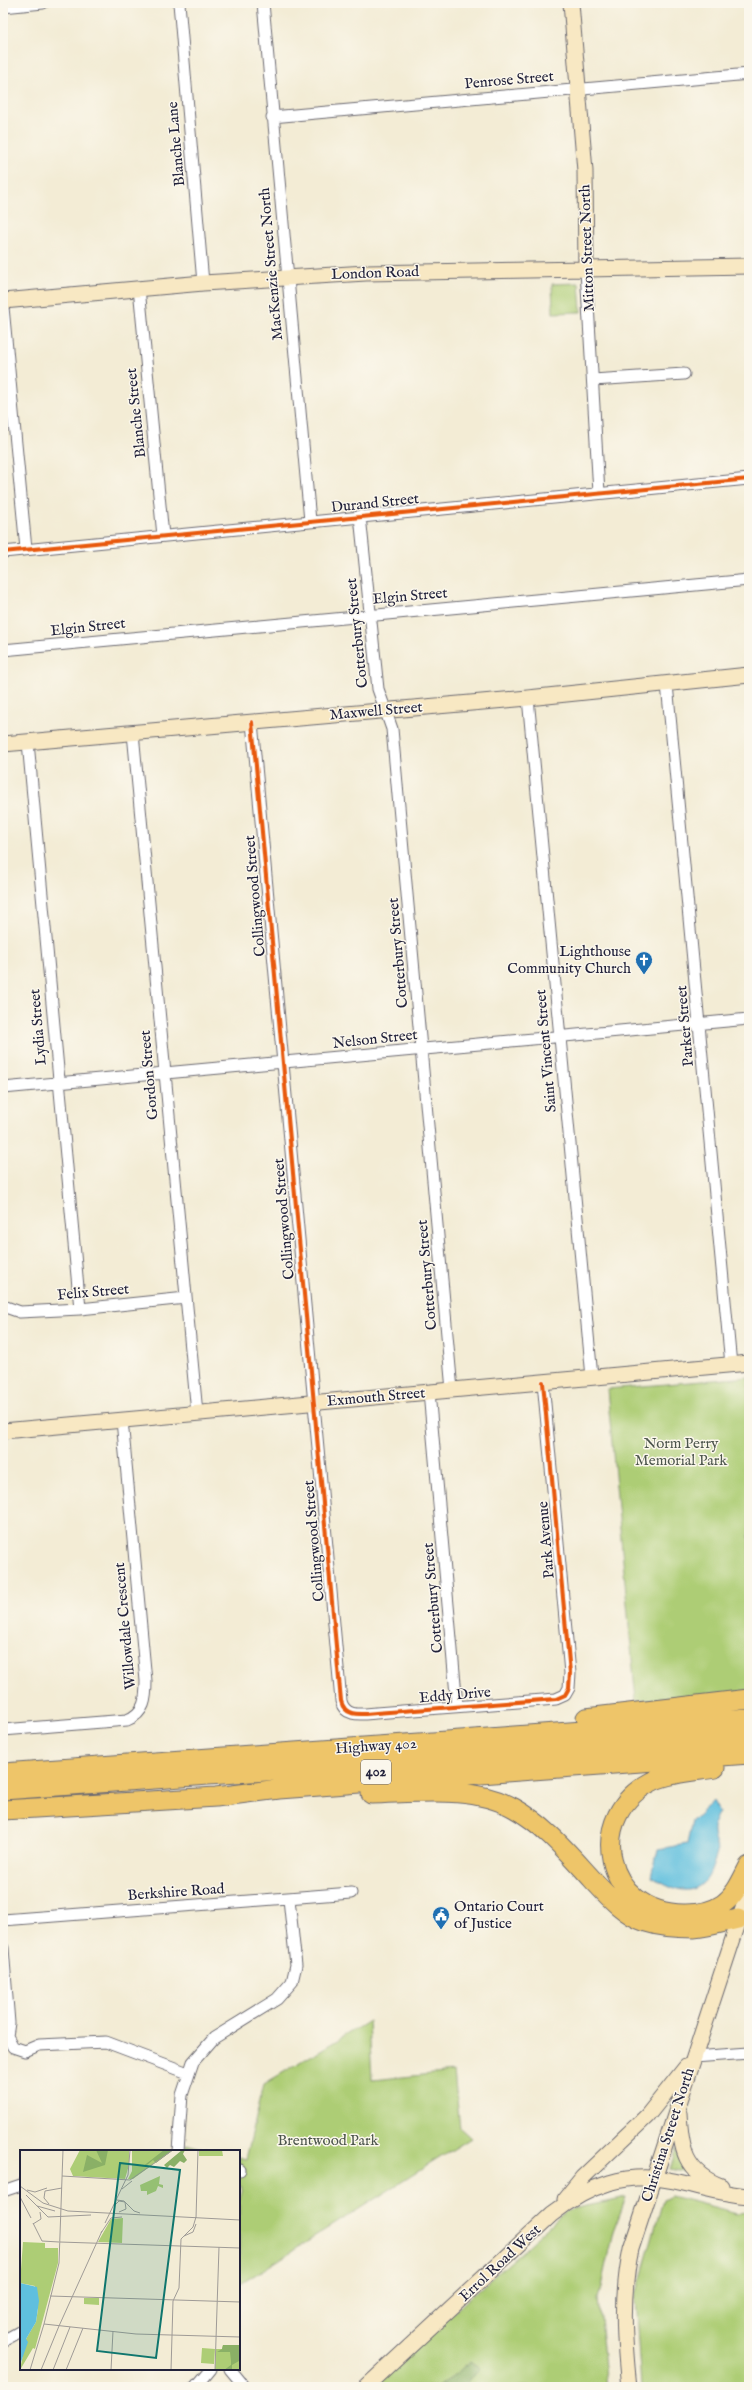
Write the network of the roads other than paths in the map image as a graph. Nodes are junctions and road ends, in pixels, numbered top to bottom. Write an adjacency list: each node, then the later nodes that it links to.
1 (43, 3): 5 (street)
2 (179, 3): 12 (street, Blanche Lane)
3 (263, 3): 8 (street, MacKenzie Street North)
4 (571, 3): 7 (main road, Mitton Street North)
5 (3, 7)
6 (749, 74): 7 (street, Penrose Street)
7 (578, 90): 8 (street, Penrose Street); 10 (main road, Mitton Street North)
8 (272, 117): 11 (street, MacKenzie Street North)
9 (749, 266): 10 (main road, London Road)
10 (586, 270): 11 (main road, London Road); 17 (street, Mitton Street North)
11 (288, 277): 12 (main road, London Road); 21 (street, MacKenzie Street North)
12 (204, 283): 13 (main road, London Road)
13 (139, 288): 14 (main road, London Road); 22 (street, Blanche Street)
14 (3, 301)
15 (3, 307): 23 (street)
16 (684, 374): 17 (street)
17 (593, 380): 19 (street, Mitton Street North)
18 (749, 479): 19 (street, Durand Street)
19 (599, 493): 20 (street, Durand Street)
20 (360, 516): 21 (street, Durand Street); 26 (street, Cotterbury Street)
21 (310, 521): 22 (street, Durand Street)
22 (163, 536): 23 (street, Durand Street)
23 (26, 549): 24 (street, Durand Street)
24 (3, 552)
25 (749, 580): 26 (street, Elgin Street)
26 (370, 614): 27 (street, Elgin Street); 31 (street, Cotterbury Street)
27 (3, 650)
28 (749, 675): 29 (main road, Maxwell Street)
29 (667, 684): 30 (main road, Maxwell Street); 37 (street, Parker Street)
30 (528, 698): 31 (main road, Maxwell Street); 38 (street, Saint Vincent Street)
31 (384, 710): 32 (main road, Maxwell Street); 39 (street, Cotterbury Street)
32 (252, 722): 33 (main road, Maxwell Street); 40 (street, Collingwood Street)
33 (133, 733): 34 (main road, Maxwell Street); 41 (street, Gordon Street)
34 (28, 742): 35 (main road, Maxwell Street); 42 (street, Lydia Street)
35 (3, 744)
36 (749, 1019): 37 (street, Nelson Street)
37 (700, 1024): 38 (street, Nelson Street); 48 (street, Parker Street)
38 (560, 1037): 39 (street, Nelson Street); 49 (street, Saint Vincent Street)
39 (421, 1050): 40 (street, Nelson Street); 51 (street, Cotterbury Street)
40 (282, 1064): 41 (street, Nelson Street); 53 (street, Collingwood Street)
41 (164, 1074): 42 (street, Nelson Street); 44 (street, Gordon Street)
42 (58, 1083): 43 (street, Nelson Street); 46 (street, Lydia Street)
43 (3, 1088)
44 (186, 1298): 46 (street, Felix Street); 54 (street, Gordon Street)
45 (3, 1306): 46 (street, Felix Street)
46 (80, 1309)
47 (749, 1363): 48 (main road, Exmouth Street)
48 (731, 1365): 49 (main road, Exmouth Street)
49 (592, 1377): 50 (main road, Exmouth Street)
50 (543, 1382): 51 (main road, Exmouth Street); 57 (street, Park Avenue)
51 (452, 1390): 52 (main road, Exmouth Street)
52 (429, 1392): 53 (main road, Exmouth Street); 59 (street, Cotterbury Street)
53 (313, 1403): 54 (main road, Exmouth Street); 60 (street, Collingwood Street)
54 (196, 1413): 55 (main road, Exmouth Street)
55 (122, 1420): 56 (main road, Exmouth Street); 62 (street, Willowdale Crescent)
56 (3, 1431)
57 (565, 1695): 59 (street, Eddy Drive)
58 (749, 1699): 65 (highway)
59 (457, 1706): 60 (street, Eddy Drive)
60 (347, 1711)
61 (747, 1723): 65 (highway, Highway 402 / 402); 68 (highway)
62 (3, 1730)
63 (749, 1746): 70 (highway, Highway 402 / 402)
64 (749, 1754): 69 (highway)
65 (158, 1761): 67 (highway, Highway 402 / 402)
66 (749, 1763): 72 (highway)
67 (3, 1773)
68 (3, 1790)
69 (216, 1797): 71 (highway); 76 (highway)
70 (3, 1799)
71 (3, 1810)
72 (749, 1866)
73 (749, 1890): 76 (main road, Christina Street North)
74 (351, 1893): 75 (street, Berkshire Road)
75 (289, 1899): 77 (street, Berkshire Road); 81 (street)
76 (744, 1918): 80 (main road, Christina Street North)
77 (3, 1920)
78 (3, 1948): 81 (street)
79 (749, 2053): 80 (street)
80 (694, 2057): 82 (main road, Christina Street North); 88 (main road)
81 (188, 2073): 83 (street)
82 (678, 2106): 84 (main road, Christina Street North); 87 (main road)
83 (178, 2150)
84 (654, 2178): 87 (main road, Errol Road West); 88 (main road, Errol Road West); 96 (main road, Christina Street North)
85 (20, 2185): 86 (street)
86 (3, 2191)
87 (749, 2195)
88 (552, 2214): 95 (main road, Errol Road West)
89 (20, 2332): 90 (street)
90 (3, 2341)
91 (210, 2370): 93 (street)
92 (231, 2370): 94 (street)
93 (196, 2387)
94 (246, 2387)
95 (366, 2387)
96 (629, 2387)

